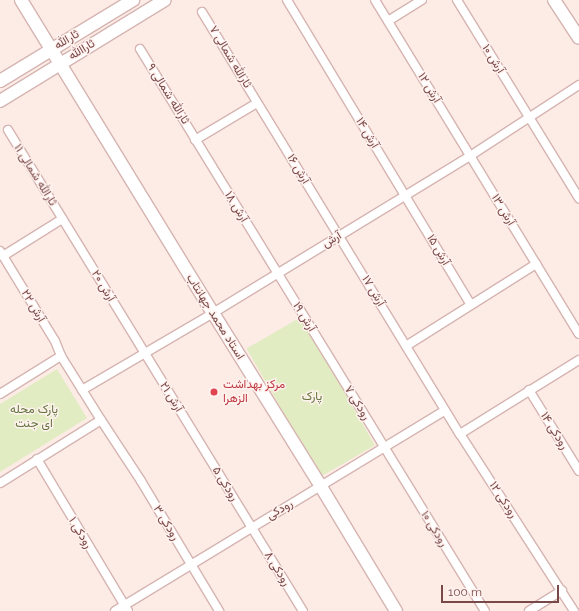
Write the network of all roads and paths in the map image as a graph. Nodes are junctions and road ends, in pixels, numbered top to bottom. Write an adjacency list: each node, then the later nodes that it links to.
1 (21, 0): 13 (street)
2 (133, 0): 13 (street, ثارالله)
3 (165, 0): 14 (street, ثاراالله)
4 (287, 0): 23 (street, آرش ۱۴)
5 (375, 0): 10 (street, آرش ۱۲)
6 (422, 0): 10 (street)
7 (457, 0): 19 (street, آرش ۱۰)
8 (554, 0): 11 (street)
9 (202, 12): 18 (street, ثارالله شمالی ۷)
10 (388, 21): 22 (street, آرش ۱۲)
11 (579, 38)
12 (140, 49): 21 (street, ثارالله شمالی ۹)
13 (51, 50): 14 (street, استاد محمد جهانتاب); 15 (street, ثارالله)
14 (60, 64): 17 (street, ثاراالله); 31 (street, استاد محمد جهانتاب)
15 (0, 81)
16 (579, 85): 19 (street, آرش)
17 (0, 100)
18 (257, 103): 21 (street); 26 (street, آرش ۱۶)
19 (529, 118): 22 (street, آرش); 24 (street, آرش ۱۰)
20 (8, 130): 25 (street, ثارالله شمالی ۱۱)
21 (195, 140): 29 (street, آرش ۱۸)
22 (470, 156): 23 (street, آرش); 28 (street, آرش ۱۳)
23 (405, 196): 26 (street, آرش); 30 (street, آرش ۱۵)
24 (579, 198)
25 (62, 219): 27 (street); 34 (street, آرش ۲۰)
26 (339, 236): 29 (street, آرش); 33 (street, آرش ۱۷)
27 (2, 253): 35 (street, آرش ۲۲)
28 (536, 264): 30 (street); 32 (street, آرش ۱۳)
29 (278, 274): 31 (street, آرش); 36 (street, آرش ۱۹)
30 (471, 305): 33 (street)
31 (212, 313): 34 (street, آرش); 49 (street, استاد محمد جهانتاب)
32 (578, 331)
33 (406, 346): 41 (street, آرش ۱۷)
34 (144, 353): 38 (street, آرش); 44 (street, آرش ۲۱)
35 (61, 356): 38 (street, آرش ۲۲); 40 (street)
36 (331, 360): 45 (street, رودکی ۷)
37 (579, 360): 39 (street)
38 (82, 390): 42 (street, آرش ۲۲)
39 (529, 390): 43 (street); 47 (street, رودکی ۱۴)
40 (0, 394)
41 (445, 410): 43 (street, رودکی ۱۲); 45 (street, رودکی)
42 (100, 420): 46 (street); 51 (street, رودکی ۳)
43 (460, 434): 52 (street, رودکی ۱۲)
44 (198, 441): 50 (street, رودکی ۵)
45 (384, 447): 49 (street, رودکی); 58 (street, رودکی ۱۰)
46 (38, 459): 48 (street); 53 (street, رودکی ۱)
47 (579, 471)
48 (0, 482)
49 (320, 485): 50 (street, رودکی); 57 (street, استاد محمد جهانتاب)
50 (252, 527): 51 (street, رودکی); 56 (street, رودکی ۸)
51 (190, 565): 53 (street, رودکی); 55 (street, رودکی ۳)
52 (562, 590): 59 (street); 60 (street, رودکی ۱۲)
53 (126, 608): 54 (street, رودکی)
54 (115, 611)
55 (219, 611)
56 (303, 611)
57 (396, 611)
58 (485, 611)
59 (529, 611)
60 (574, 611)

